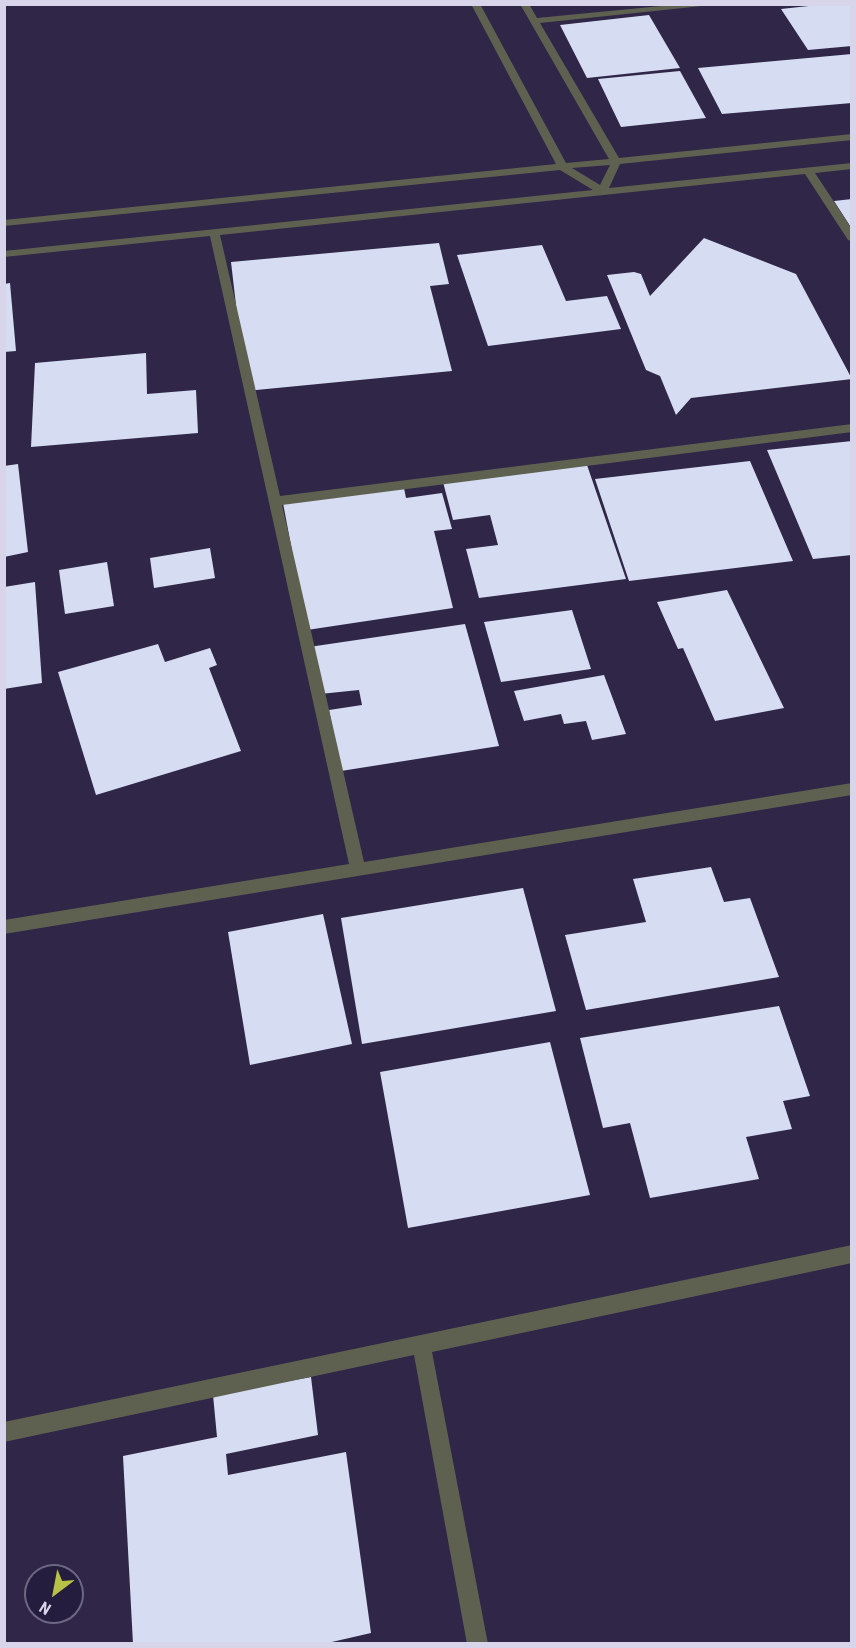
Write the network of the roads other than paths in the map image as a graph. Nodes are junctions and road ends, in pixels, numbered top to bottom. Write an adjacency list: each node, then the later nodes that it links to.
1 (475, 4): 8 (street)
2 (524, 4): 4 (street)
3 (717, 4): 4 (street)
4 (533, 21): 6 (street)
5 (852, 137): 6 (street)
6 (616, 162): 8 (street); 10 (street)
7 (852, 166): 9 (street)
8 (563, 167): 10 (street); 11 (street)
9 (808, 170): 10 (street); 13 (street)
10 (602, 191): 12 (street)
11 (4, 224)
12 (214, 232): 14 (street); 16 (street)
13 (852, 238)
14 (4, 254)
15 (852, 428): 16 (street)
16 (275, 501): 18 (street)
17 (852, 789): 18 (street)
18 (358, 869): 19 (street)
19 (4, 927)
20 (852, 1254): 21 (street)
21 (421, 1345): 22 (street); 23 (street)
22 (4, 1432)
23 (478, 1644)

